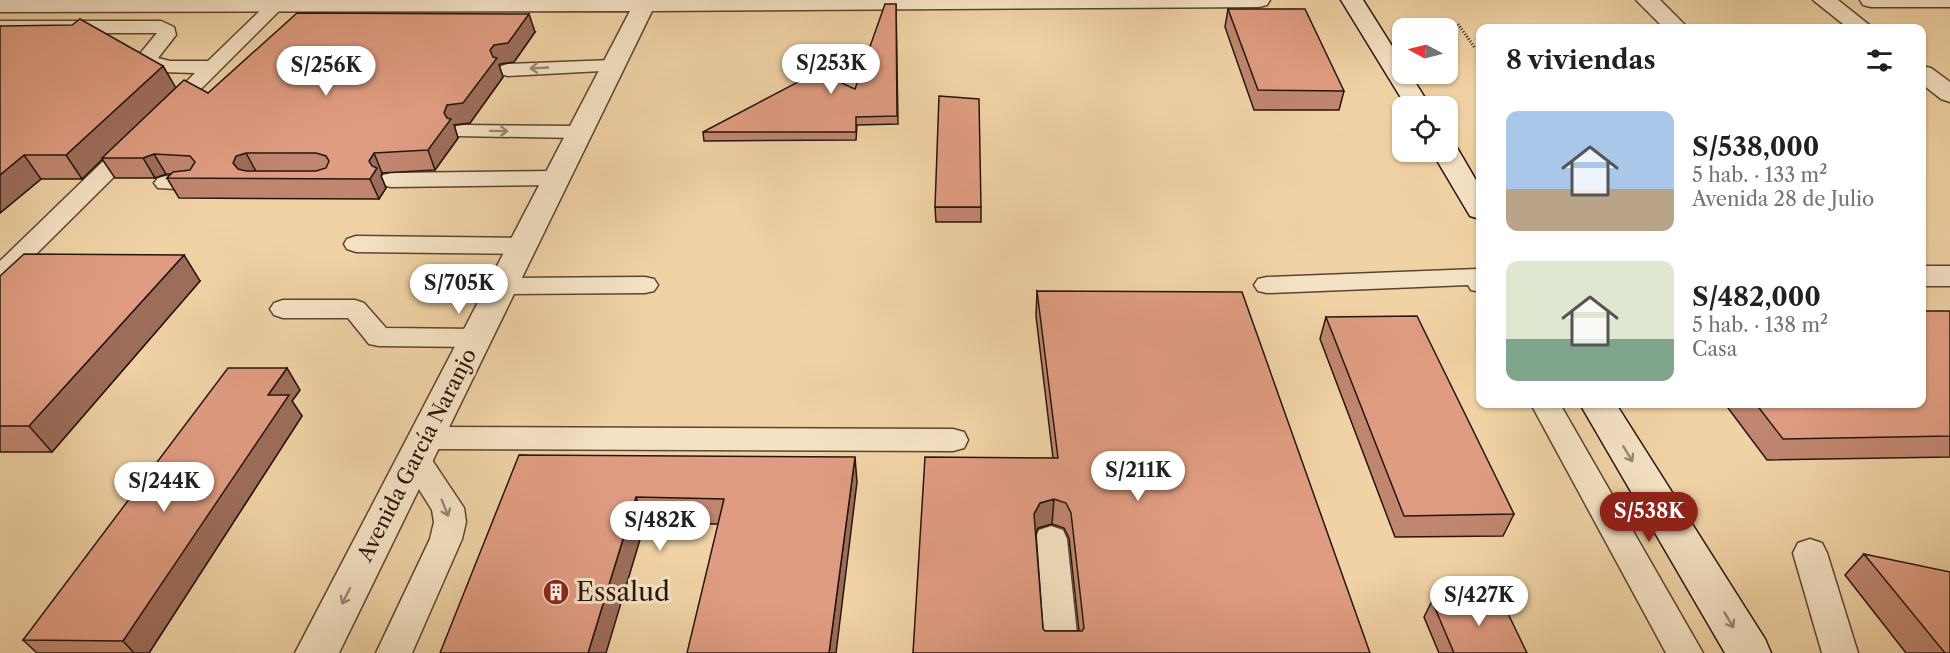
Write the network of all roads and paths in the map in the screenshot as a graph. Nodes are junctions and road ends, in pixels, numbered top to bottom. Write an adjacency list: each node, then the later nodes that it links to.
1 (1259, 0): 7 (street)
2 (1352, 0): 20 (street)
3 (1647, 0): 11 (street)
4 (1824, 0): 12 (street)
5 (1871, 0): 6 (street)
6 (1950, 0)
7 (645, 2): 8 (street); 15 (street, Avenida García Naranjo)
8 (277, 4): 9 (street); 16 (lane)
9 (0, 5)
10 (1458, 24): 14 (path)
11 (1673, 24)
12 (1857, 24)
13 (0, 27): 16 (lane)
14 (1474, 48)
15 (613, 66): 17 (lane, one-way to 17); 22 (street, Avenida García Naranjo)
16 (213, 67): 31 (lane)
17 (508, 70)
18 (1926, 76): 19 (street)
19 (1950, 94)
20 (1412, 96)
21 (464, 131): 22 (lane, one-way to 22)
22 (579, 132): 24 (street, Avenida García Naranjo)
23 (1452, 162): 28 (street)
24 (556, 178): 25 (lane); 30 (street, Avenida García Naranjo)
25 (391, 180)
26 (166, 183): 27 (lane)
27 (193, 183)
28 (1476, 203)
29 (356, 244): 30 (lane)
30 (522, 246): 35 (street, Avenida García Naranjo)
31 (5, 270)
32 (1476, 279): 34 (lane)
33 (645, 285): 35 (lane)
34 (1267, 285)
35 (502, 286): 37 (street, Avenida García Naranjo)
36 (283, 309): 37 (lane)
37 (476, 338): 41 (street, Avenida García Naranjo)
38 (1548, 408): 47 (lane)
39 (1600, 408): 48 (street, one-way to 48)
40 (953, 440): 41 (lane)
41 (420, 448): 44 (street, Avenida García Naranjo, one-way to 44); 45 (lane, one-way to 45)
42 (1051, 539): 46 (lane)
43 (1810, 553): 49 (lane)
44 (317, 653)
45 (394, 653)
46 (1061, 653)
47 (1685, 653)
48 (1749, 653)
49 (1840, 653)

